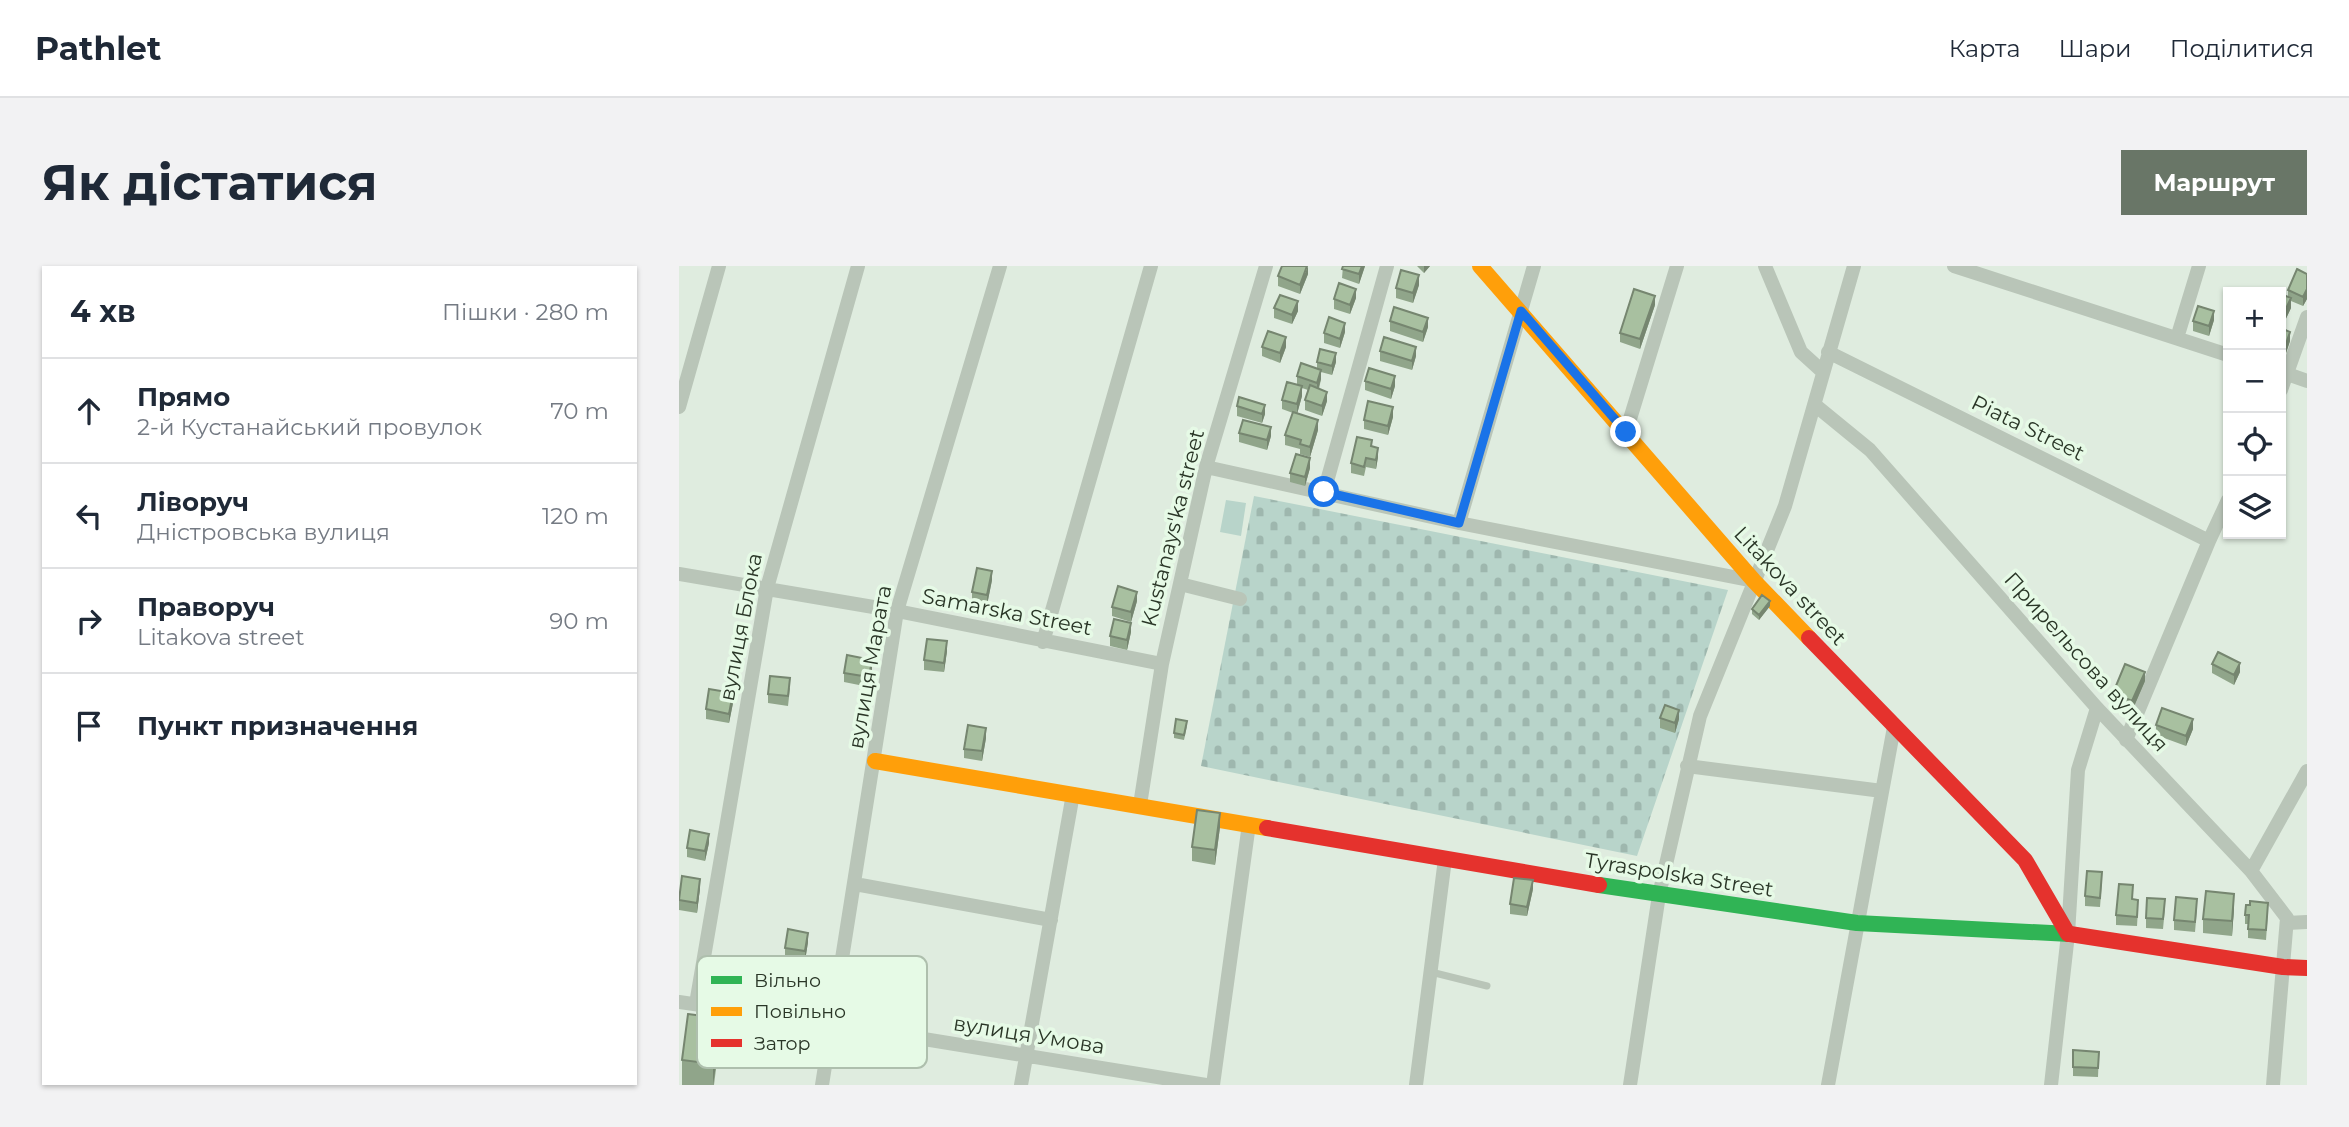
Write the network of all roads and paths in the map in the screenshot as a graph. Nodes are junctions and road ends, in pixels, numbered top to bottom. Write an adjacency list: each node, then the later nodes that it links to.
1 (719, 266): 24 (street)
2 (858, 266): 34 (street, вулиця Блока)
3 (1000, 266): 36 (street, вулиця Марата)
4 (1151, 266): 37 (street)
5 (1266, 266): 26 (street, Kustanays'ka street)
6 (1387, 266): 27 (street)
7 (1480, 266): 14 (street, Litakova street)
8 (1534, 266): 14 (street)
9 (1677, 266): 25 (street)
10 (1765, 266): 20 (street)
11 (1854, 266): 17 (street)
12 (1954, 266): 16 (street)
13 (2199, 266): 16 (street)
14 (1521, 311): 25 (street, Litakova street); 29 (street)
15 (2307, 317): 19 (street)
16 (2178, 338): 18 (street)
17 (1828, 352): 20 (street); 30 (street, Piata Street)
18 (2223, 353)
19 (2286, 368)
20 (1823, 372): 23 (street)
21 (2286, 374): 22 (street)
22 (2307, 382)
23 (1815, 405): 32 (street); 39 (street, Прирельсова вулиця)
24 (679, 407)
25 (1626, 432): 32 (street, Litakova street)
26 (1206, 467): 27 (street); 33 (street, Kustanays'ka street)
27 (1324, 492): 29 (street)
28 (2223, 511): 30 (street)
29 (1459, 523): 32 (street)
30 (2209, 541): 41 (street)
31 (679, 574): 34 (street, Samarska Street)
32 (1754, 581): 40 (street, Litakova street); 43 (street)
33 (1180, 584): 35 (street); 38 (street, Kustanays'ka street)
34 (767, 588): 36 (street, Samarska Street); 58 (street, вулиця Блока)
35 (1240, 598)
36 (897, 611): 37 (street, Samarska Street); 42 (street, вулиця Марата)
37 (1044, 642): 38 (street, Samarska Street)
38 (1162, 664): 47 (street, Kustanays'ka street)
39 (2097, 708): 41 (street, Прирельсова вулиця); 57 (street)
40 (1894, 727): 45 (street); 57 (street, Litakova street)
41 (2126, 740): 50 (street, Прирельсова вулиця)
42 (875, 761): 46 (street, Tyraspolska Street); 51 (street, вулиця Марата)
43 (1687, 766): 45 (street); 52 (street)
44 (2307, 771): 50 (street)
45 (1882, 791): 55 (street)
46 (1073, 794): 47 (street, Tyraspolska Street); 53 (street)
47 (1140, 805): 48 (street, Tyraspolska Street)
48 (1249, 824): 49 (street, Tyraspolska Street); 71 (street)
49 (1445, 859): 52 (street, Tyraspolska Street); 62 (street)
50 (2251, 871): 56 (street, Прирельсова вулиця)
51 (855, 884): 53 (street); 59 (street, вулиця Марата)
52 (1659, 895): 55 (street, Tyraspolska Street); 73 (street)
53 (1051, 920): 68 (street)
54 (2307, 922): 56 (street)
55 (1857, 923): 57 (street, Tyraspolska Street); 74 (street)
56 (2287, 923): 60 (street)
57 (2068, 934): 60 (street, Tyraspolska Street); 75 (street)
58 (704, 956)
59 (843, 956)
60 (2283, 967): 61 (street, Tyraspolska Street); 76 (street)
61 (2307, 968)
62 (1431, 972): 63 (lane); 72 (street)
63 (1487, 986)
64 (697, 998): 66 (street, вулиця Блока)
65 (679, 1002): 66 (street, вулиця Умова)
66 (696, 1004)
67 (927, 1040): 68 (street, вулиця Умова)
68 (1026, 1056): 69 (street); 70 (street, вулиця Умова)
69 (1021, 1085)
70 (1206, 1085)
71 (1213, 1085)
72 (1416, 1085)
73 (1630, 1085)
74 (1828, 1085)
75 (2051, 1085)
76 (2273, 1085)

